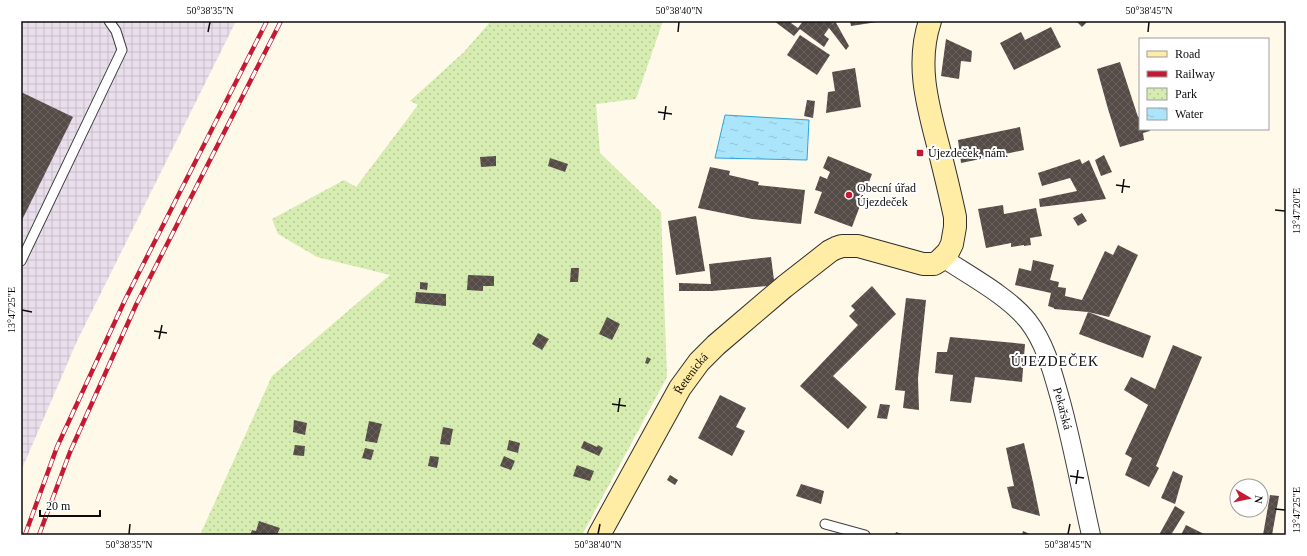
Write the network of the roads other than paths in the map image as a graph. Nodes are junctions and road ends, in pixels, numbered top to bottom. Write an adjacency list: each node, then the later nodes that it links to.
1 (109, 21): 4 (lane)
2 (929, 22): 3 (street)
3 (943, 258): 6 (street, Řetenická); 8 (street, Pekařská)
4 (21, 261)
5 (825, 524): 7 (lane)
6 (599, 535)
7 (865, 535)
8 (1091, 535)

